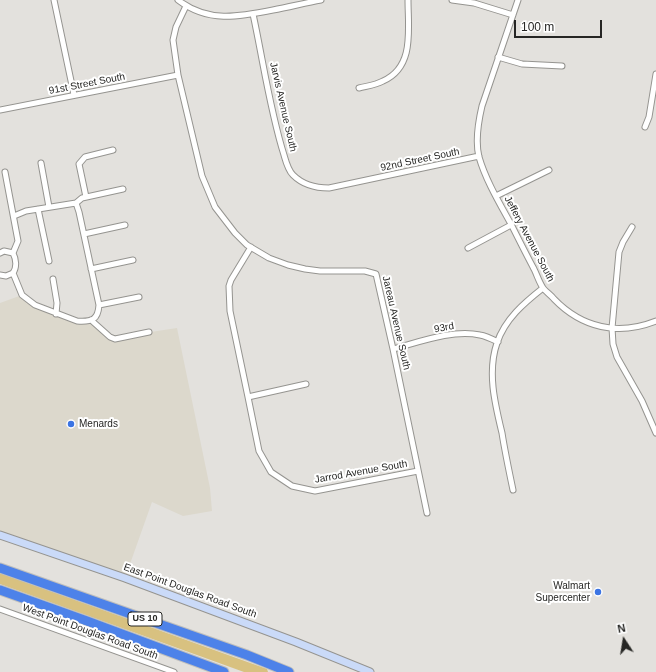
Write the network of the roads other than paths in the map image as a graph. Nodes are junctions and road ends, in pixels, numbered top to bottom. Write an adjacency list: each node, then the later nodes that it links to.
1 (54, 0): 15 (street)
2 (178, 0): 7 (street)
3 (321, 0): 8 (street)
4 (408, 0): 14 (street)
5 (452, 0): 9 (street)
6 (518, 0): 9 (street, Jeffery Avenue South)
7 (186, 6): 8 (street); 13 (street, Jareau Avenue South)
8 (253, 14): 23 (street, Jarvis Avenue South)
9 (513, 15): 10 (street, Jeffery Avenue South)
10 (498, 57): 11 (street); 19 (street, Jeffery Avenue South)
11 (562, 66)
12 (656, 74): 17 (street)
13 (178, 75): 15 (street, 91st Street South); 35 (street, Jareau Avenue South)
14 (359, 88)
15 (74, 95): 16 (street, 91st Street South)
16 (0, 110)
17 (645, 127)
18 (114, 150): 26 (street)
19 (479, 156): 23 (street, 92nd Street South); 25 (street, Jeffery Avenue South)
20 (41, 163): 28 (street)
21 (550, 170): 25 (street, Jeffery Avenue South)
22 (5, 172): 30 (street)
23 (366, 181)
24 (123, 189): 26 (street)
25 (496, 196): 32 (street, Jeffery Avenue South)
26 (86, 198): 27 (street)
27 (76, 203): 28 (street); 34 (street)
28 (50, 207): 29 (street)
29 (38, 209): 30 (street); 40 (street)
30 (14, 216): 38 (street)
31 (125, 225): 34 (street)
32 (511, 225): 36 (street); 45 (street, Jeffery Avenue South)
33 (632, 227): 51 (street)
34 (84, 234): 41 (street)
35 (251, 247): 54 (street, Jareau Avenue South); 56 (street, Jarrod Avenue South)
36 (468, 248)
37 (0, 252): 38 (street)
38 (13, 253): 42 (street)
39 (133, 260): 41 (street)
40 (49, 261)
41 (91, 269): 47 (street)
42 (13, 273): 43 (street); 48 (street)
43 (0, 274)
44 (53, 279): 48 (street)
45 (543, 288): 51 (street, Jeffery Avenue South); 53 (street)
46 (139, 297): 47 (street)
47 (99, 305): 49 (street)
48 (56, 314): 49 (street)
49 (91, 320): 52 (street)
50 (656, 321): 51 (street, Jeffery Avenue South)
51 (612, 328): 57 (street)
52 (149, 332)
53 (498, 342): 54 (street, 93rd); 59 (street)
54 (393, 349): 58 (street, Jareau Avenue South)
55 (306, 384): 56 (street)
56 (248, 396): 58 (street, Jarrod Avenue South)
57 (656, 433)
58 (418, 471): 60 (street, Jareau Avenue South)
59 (513, 490)
60 (427, 513)
61 (0, 535): 68 (street, East Point Douglas Road South)
62 (0, 568): 67 (highway, US 10)
63 (0, 590): 66 (highway, US 10)
64 (0, 608): 65 (street, West Point Douglas Road South)
65 (174, 672)
66 (224, 672)
67 (289, 672)
68 (370, 672)

